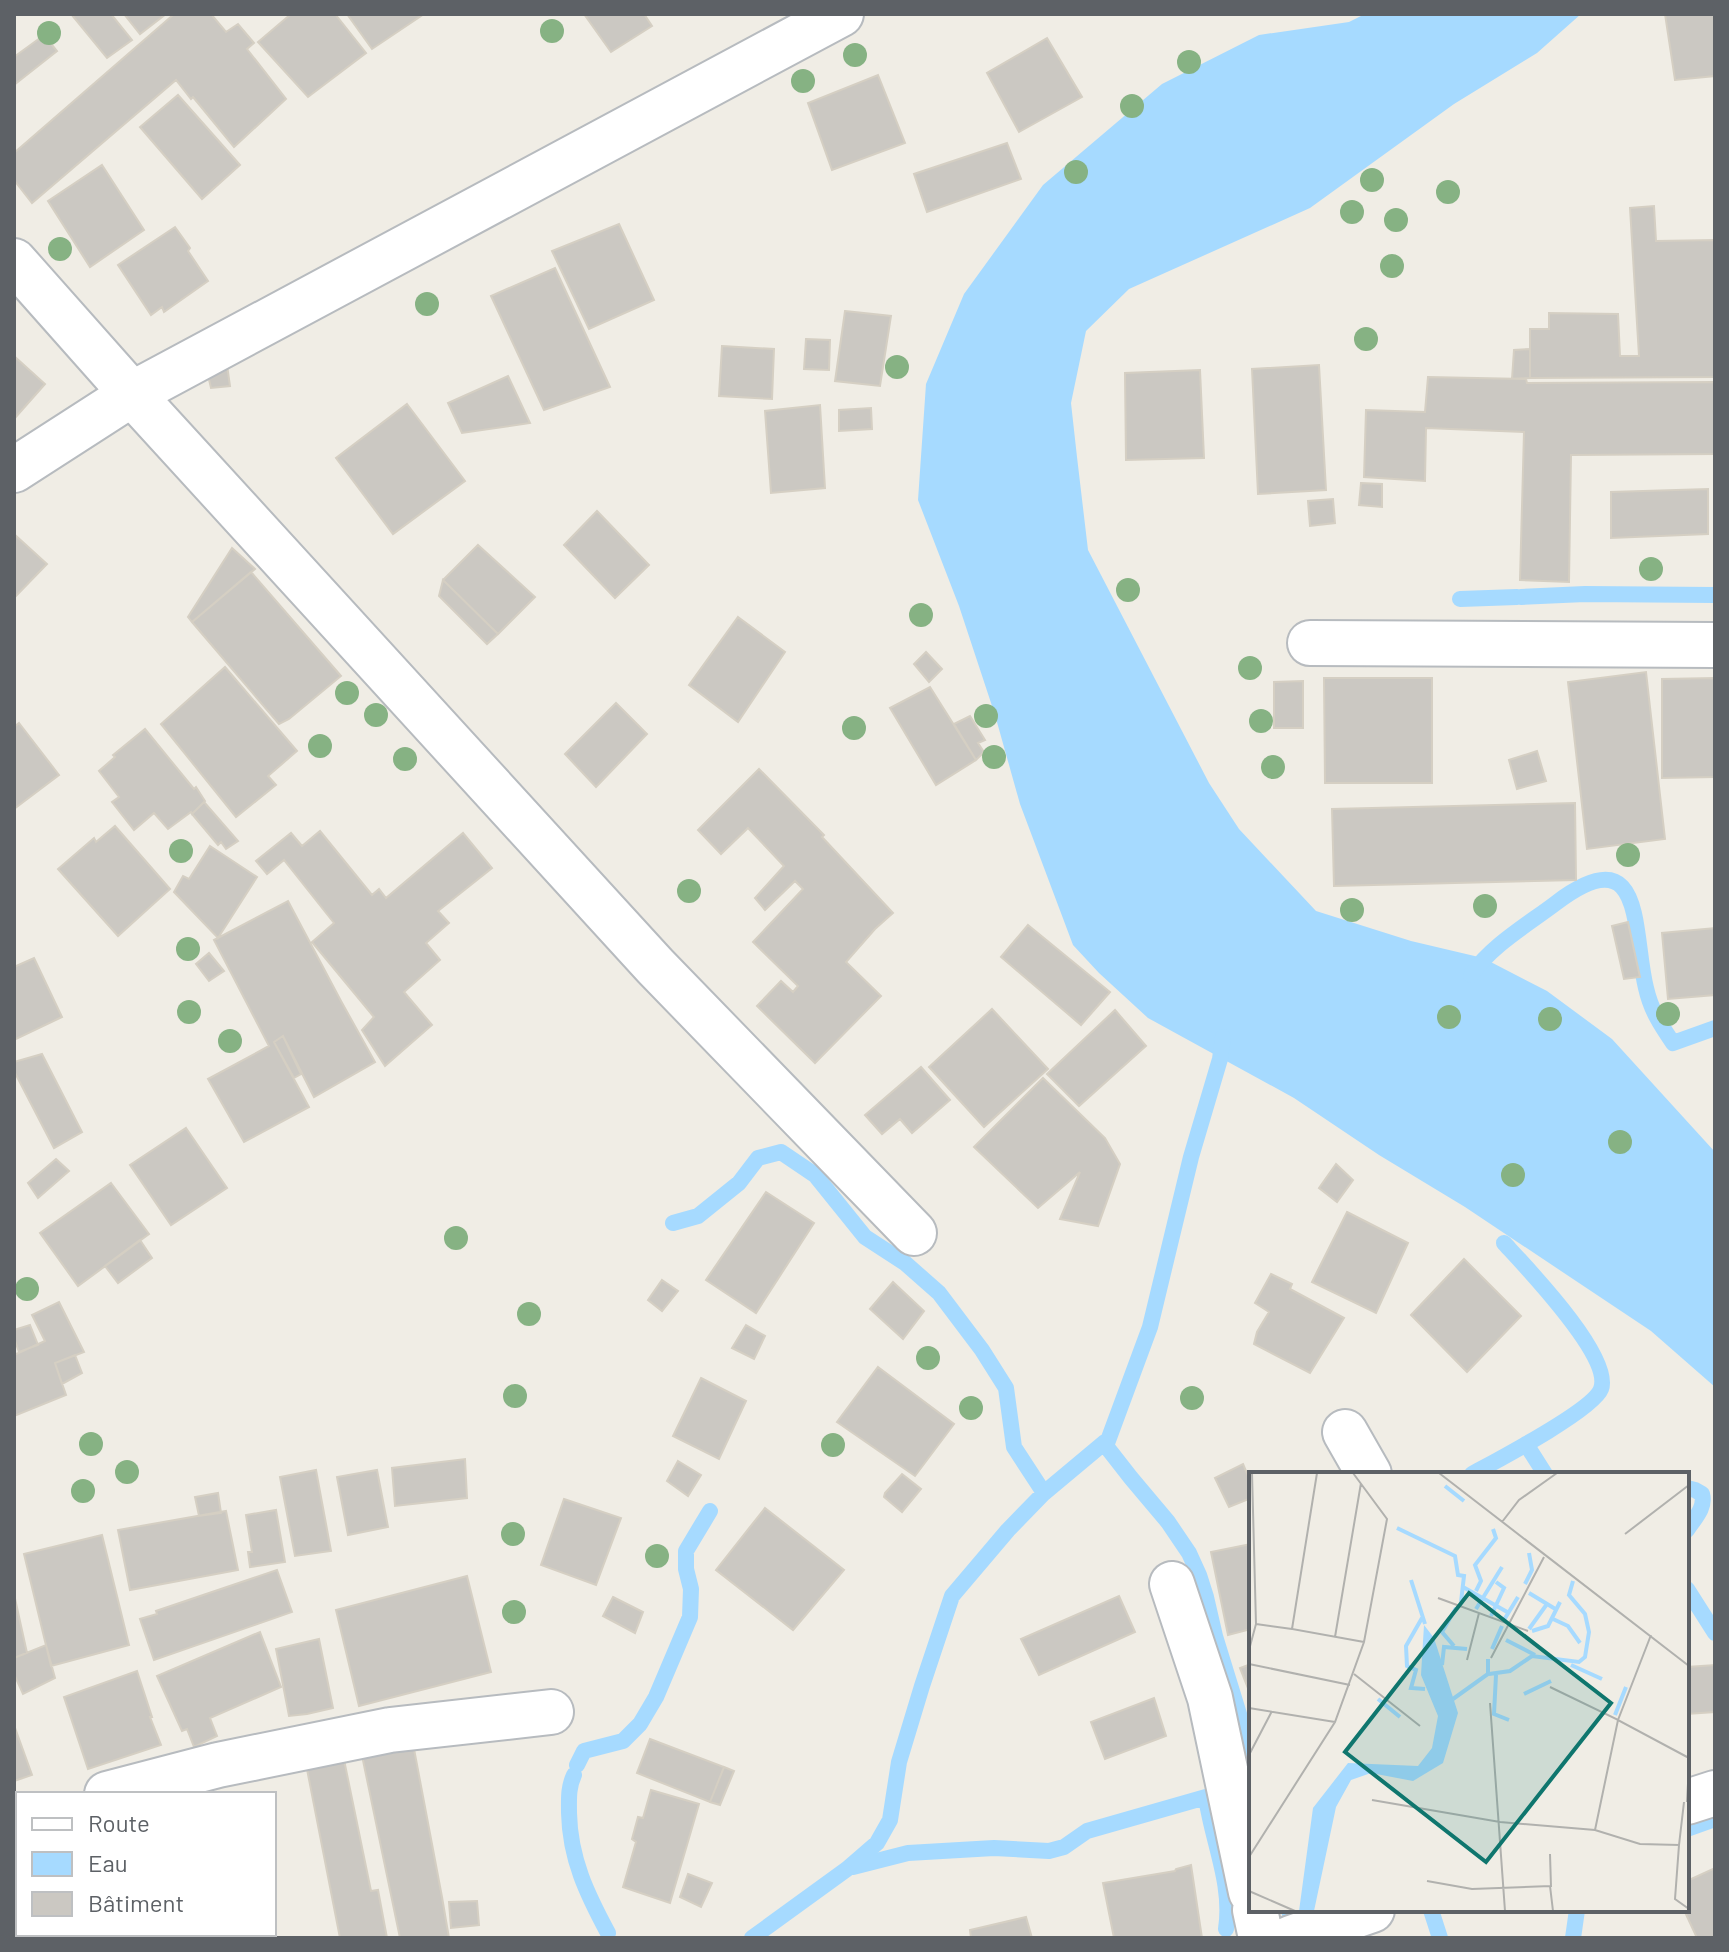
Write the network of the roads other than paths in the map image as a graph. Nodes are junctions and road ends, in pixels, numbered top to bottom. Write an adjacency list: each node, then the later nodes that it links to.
1 (841, 14): 3 (street)
2 (14, 261): 3 (street)
3 (132, 394): 4 (street); 7 (street)
4 (14, 470)
5 (1310, 643): 6 (street)
6 (1715, 645)
7 (914, 1233)
8 (1345, 1432): 9 (street)
9 (1368, 1472)
10 (1172, 1584): 15 (street)
11 (551, 1712): 12 (street)
12 (115, 1792)
13 (1715, 1793): 14 (street)
14 (1689, 1801)
15 (1249, 1883)
16 (1255, 1912): 18 (street)
17 (1366, 1912): 19 (street)
18 (1261, 1938)
19 (1291, 1938)

